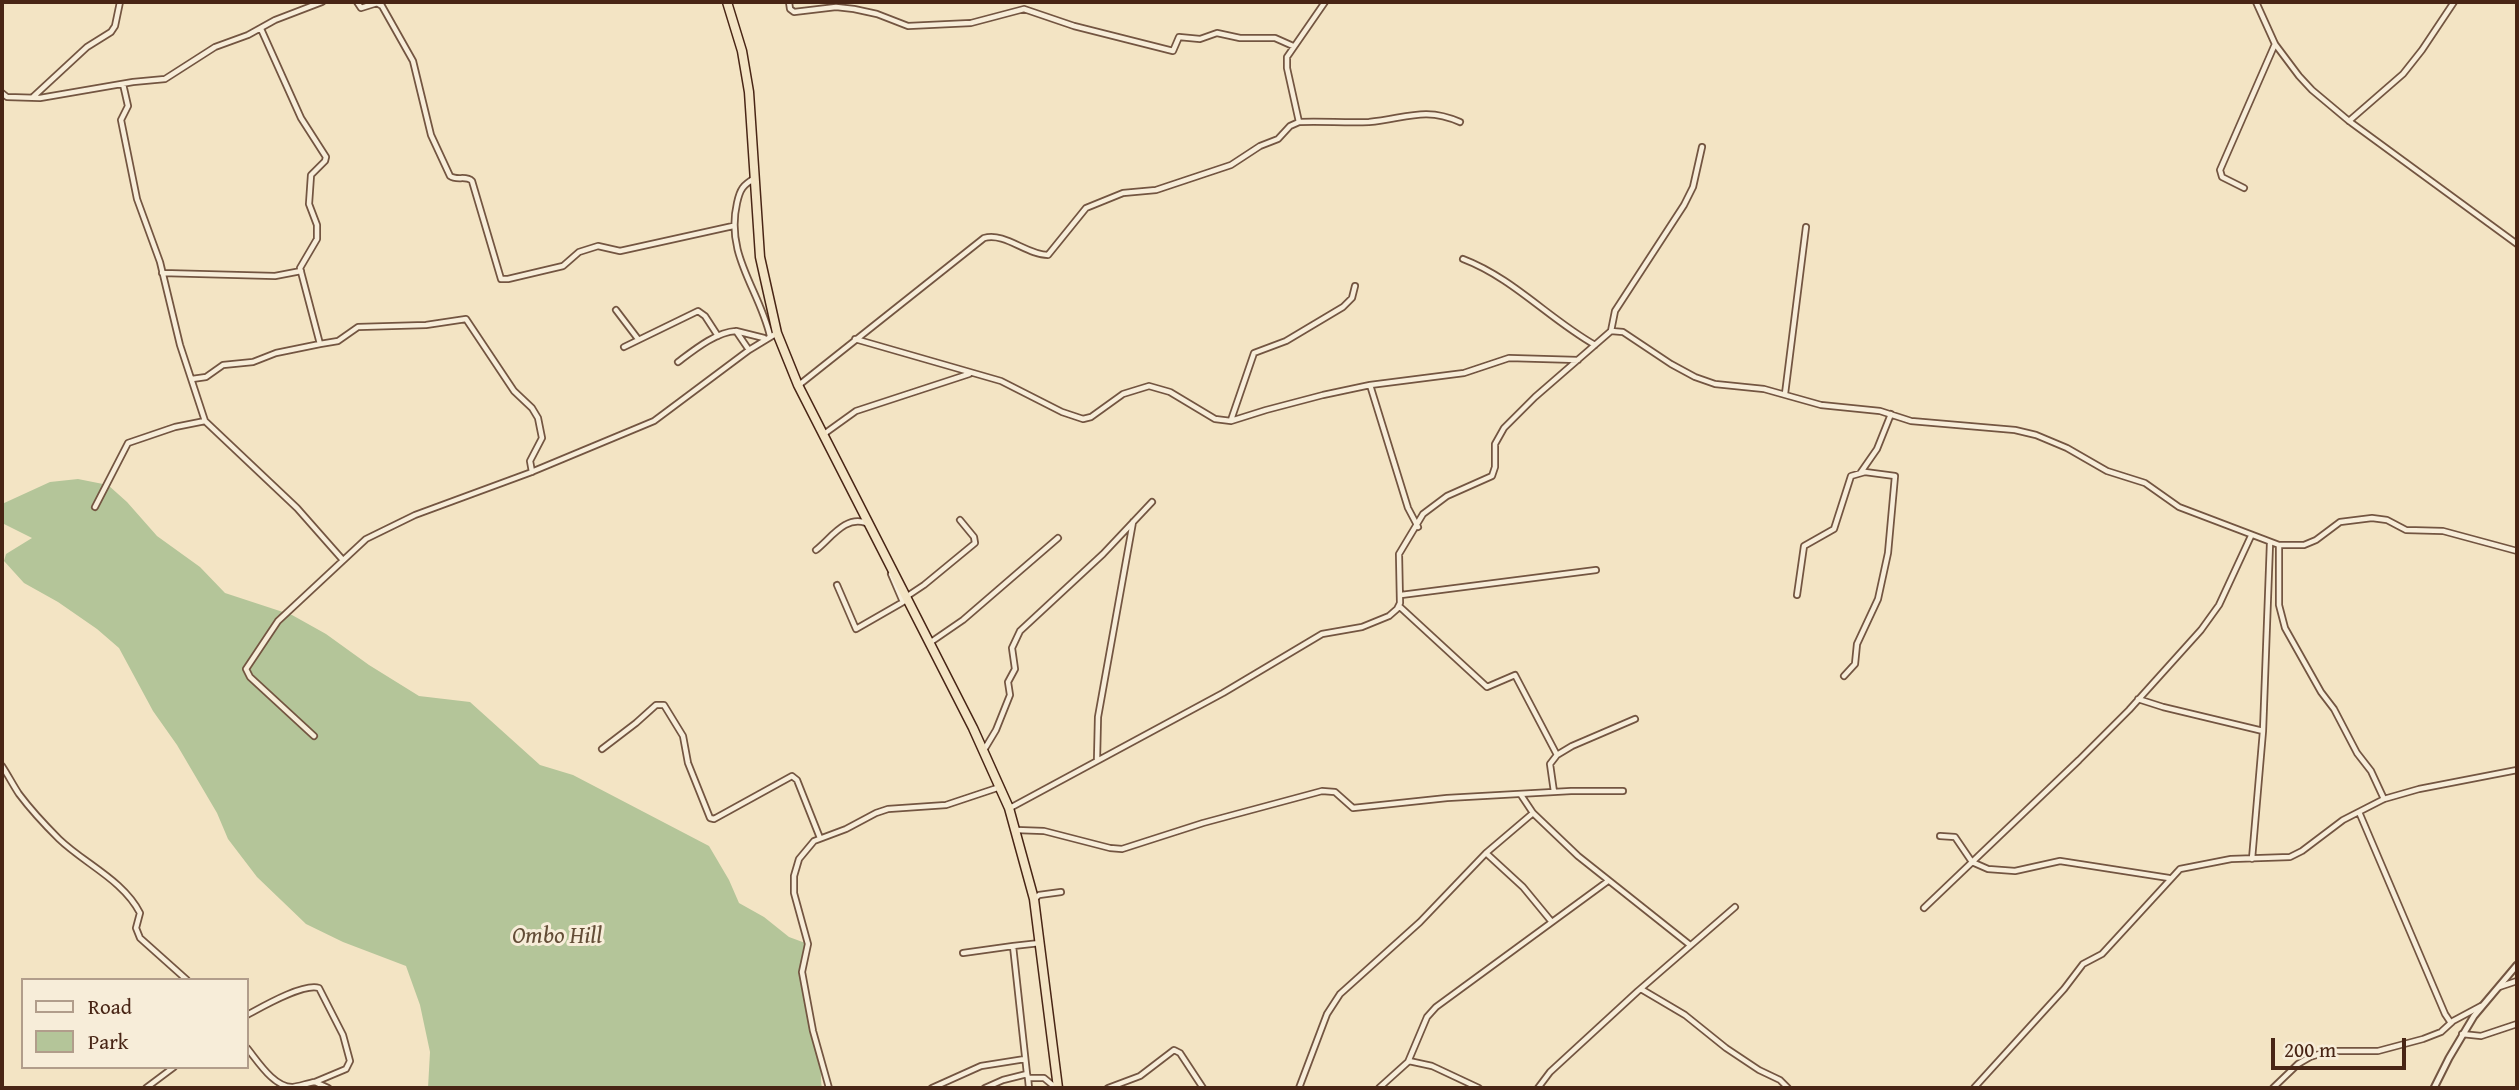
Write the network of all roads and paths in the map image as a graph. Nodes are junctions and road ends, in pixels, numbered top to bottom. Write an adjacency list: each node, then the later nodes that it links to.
1 (120, 2): 14 (street)
2 (322, 2): 9 (street)
3 (357, 2): 21 (street)
4 (728, 2): 19 (highway)
5 (789, 2): 11 (street)
6 (1325, 2): 11 (street)
7 (2256, 2): 10 (street)
8 (2454, 2): 15 (street)
9 (261, 29): 12 (street); 25 (street)
10 (2275, 44): 15 (street); 20 (street)
11 (1293, 46): 16 (street)
12 (123, 84): 14 (street); 26 (street)
13 (2, 93): 14 (street)
14 (32, 97)
15 (2349, 121): 23 (street)
16 (1299, 122): 17 (street); 34 (street)
17 (1460, 122)
18 (1702, 147): 30 (street)
19 (755, 178): 21 (street); 32 (highway)
20 (2244, 188)
21 (733, 226): 32 (street)
22 (1806, 227): 45 (street)
23 (2517, 244)
24 (1464, 259): 36 (street)
25 (301, 271): 26 (street); 35 (street)
26 (162, 273): 42 (street)
27 (1355, 286): 48 (street)
28 (616, 310): 33 (street)
29 (736, 331): 31 (street); 32 (street); 38 (street)
30 (1611, 331): 36 (street); 45 (street)
31 (718, 336): 33 (street); 40 (street)
32 (771, 336): 38 (street); 43 (highway)
33 (638, 339): 37 (street)
34 (855, 340): 41 (street); 43 (street)
35 (320, 344): 42 (street); 50 (street)
36 (1595, 345): 39 (street)
37 (624, 347)
38 (749, 349): 50 (street)
39 (1578, 360): 44 (street); 57 (street)
40 (678, 362)
41 (969, 374): 48 (street); 49 (street)
42 (192, 379): 47 (street)
43 (798, 385): 49 (highway)
44 (1370, 385): 48 (street); 57 (street)
45 (1785, 394): 46 (street)
46 (1891, 414): 51 (street); 58 (street)
47 (205, 421): 53 (street); 64 (street)
48 (1231, 421)
49 (823, 434): 56 (highway)
50 (532, 472): 64 (street)
51 (1860, 472): 68 (street); 72 (street)
52 (1152, 502): 55 (street)
53 (95, 507)
54 (960, 520): 69 (street)
55 (1133, 522): 78 (street); 80 (street)
56 (870, 525): 62 (street); 66 (street); 69 (highway)
57 (1418, 527): 67 (street)
58 (2251, 536): 60 (street); 73 (street)
59 (1058, 538): 71 (street)
60 (2270, 542): 61 (street); 75 (street)
61 (2278, 545): 63 (street); 87 (street)
62 (816, 550)
63 (2517, 551)
64 (342, 559): 76 (street)
65 (1597, 570): 67 (street)
66 (837, 585)
67 (1401, 594): 70 (street)
68 (1797, 595)
69 (905, 598): 71 (highway)
70 (1399, 606): 79 (street); 80 (street)
71 (930, 643): 78 (highway)
72 (1844, 676)
73 (2138, 699): 75 (street); 96 (street)
74 (1636, 719): 79 (street)
75 (2263, 731): 95 (street)
76 (314, 736)
77 (602, 749): 93 (street)
78 (984, 750): 83 (highway)
79 (1558, 755): 85 (street)
80 (1097, 760): 88 (street)
81 (2, 766): 109 (street)
82 (2517, 770): 87 (street)
83 (1000, 787): 88 (highway); 93 (street)
84 (1623, 791): 85 (street)
85 (1554, 792): 86 (street)
86 (1520, 795): 90 (street); 91 (street)
87 (2384, 799): 89 (street)
88 (1009, 808): 91 (highway)
89 (2359, 811): 95 (street); 115 (street)
90 (1533, 813): 94 (street); 98 (street)
91 (1016, 830): 100 (highway)
92 (1940, 836): 96 (street)
93 (820, 838): 126 (street)
94 (1486, 853): 103 (street); 133 (street)
95 (2252, 859): 97 (street)
96 (1972, 862): 97 (street); 102 (street)
97 (2169, 878): 138 (street)
98 (1608, 881): 103 (street); 105 (street)
99 (1061, 892): 100 (street)
100 (1034, 899): 104 (highway)
101 (1735, 907): 105 (street)
102 (1924, 908)
103 (1552, 921): 120 (street)
104 (1040, 943): 106 (street); 130 (highway)
105 (1690, 945): 112 (street)
106 (1013, 946): 107 (street); 119 (street)
107 (963, 953)
108 (2517, 965): 111 (street)
109 (185, 978)
110 (2517, 981): 111 (street)
111 (2499, 987): 113 (street)
112 (1641, 989): 136 (street); 137 (street)
113 (2481, 1006): 115 (street); 117 (street)
114 (248, 1015): 123 (street)
115 (2451, 1023): 139 (street)
116 (2517, 1024): 117 (street)
117 (2462, 1034): 140 (street)
118 (248, 1049): 123 (street)
119 (1025, 1059): 122 (street); 127 (street)
120 (1408, 1062): 134 (street); 135 (street)
121 (171, 1069): 124 (street)
122 (1027, 1076): 128 (street); 129 (street); 130 (street)
123 (315, 1082): 125 (street)
124 (146, 1088)
125 (328, 1088)
126 (829, 1088)
127 (932, 1088)
128 (985, 1088)
129 (1029, 1088)
130 (1057, 1088)
131 (1108, 1088): 132 (street)
132 (1203, 1088)
133 (1299, 1088)
134 (1379, 1088)
135 (1479, 1088)
136 (1538, 1088)
137 (1788, 1088)
138 (1974, 1088)
139 (2273, 1088)
140 (2434, 1088)

